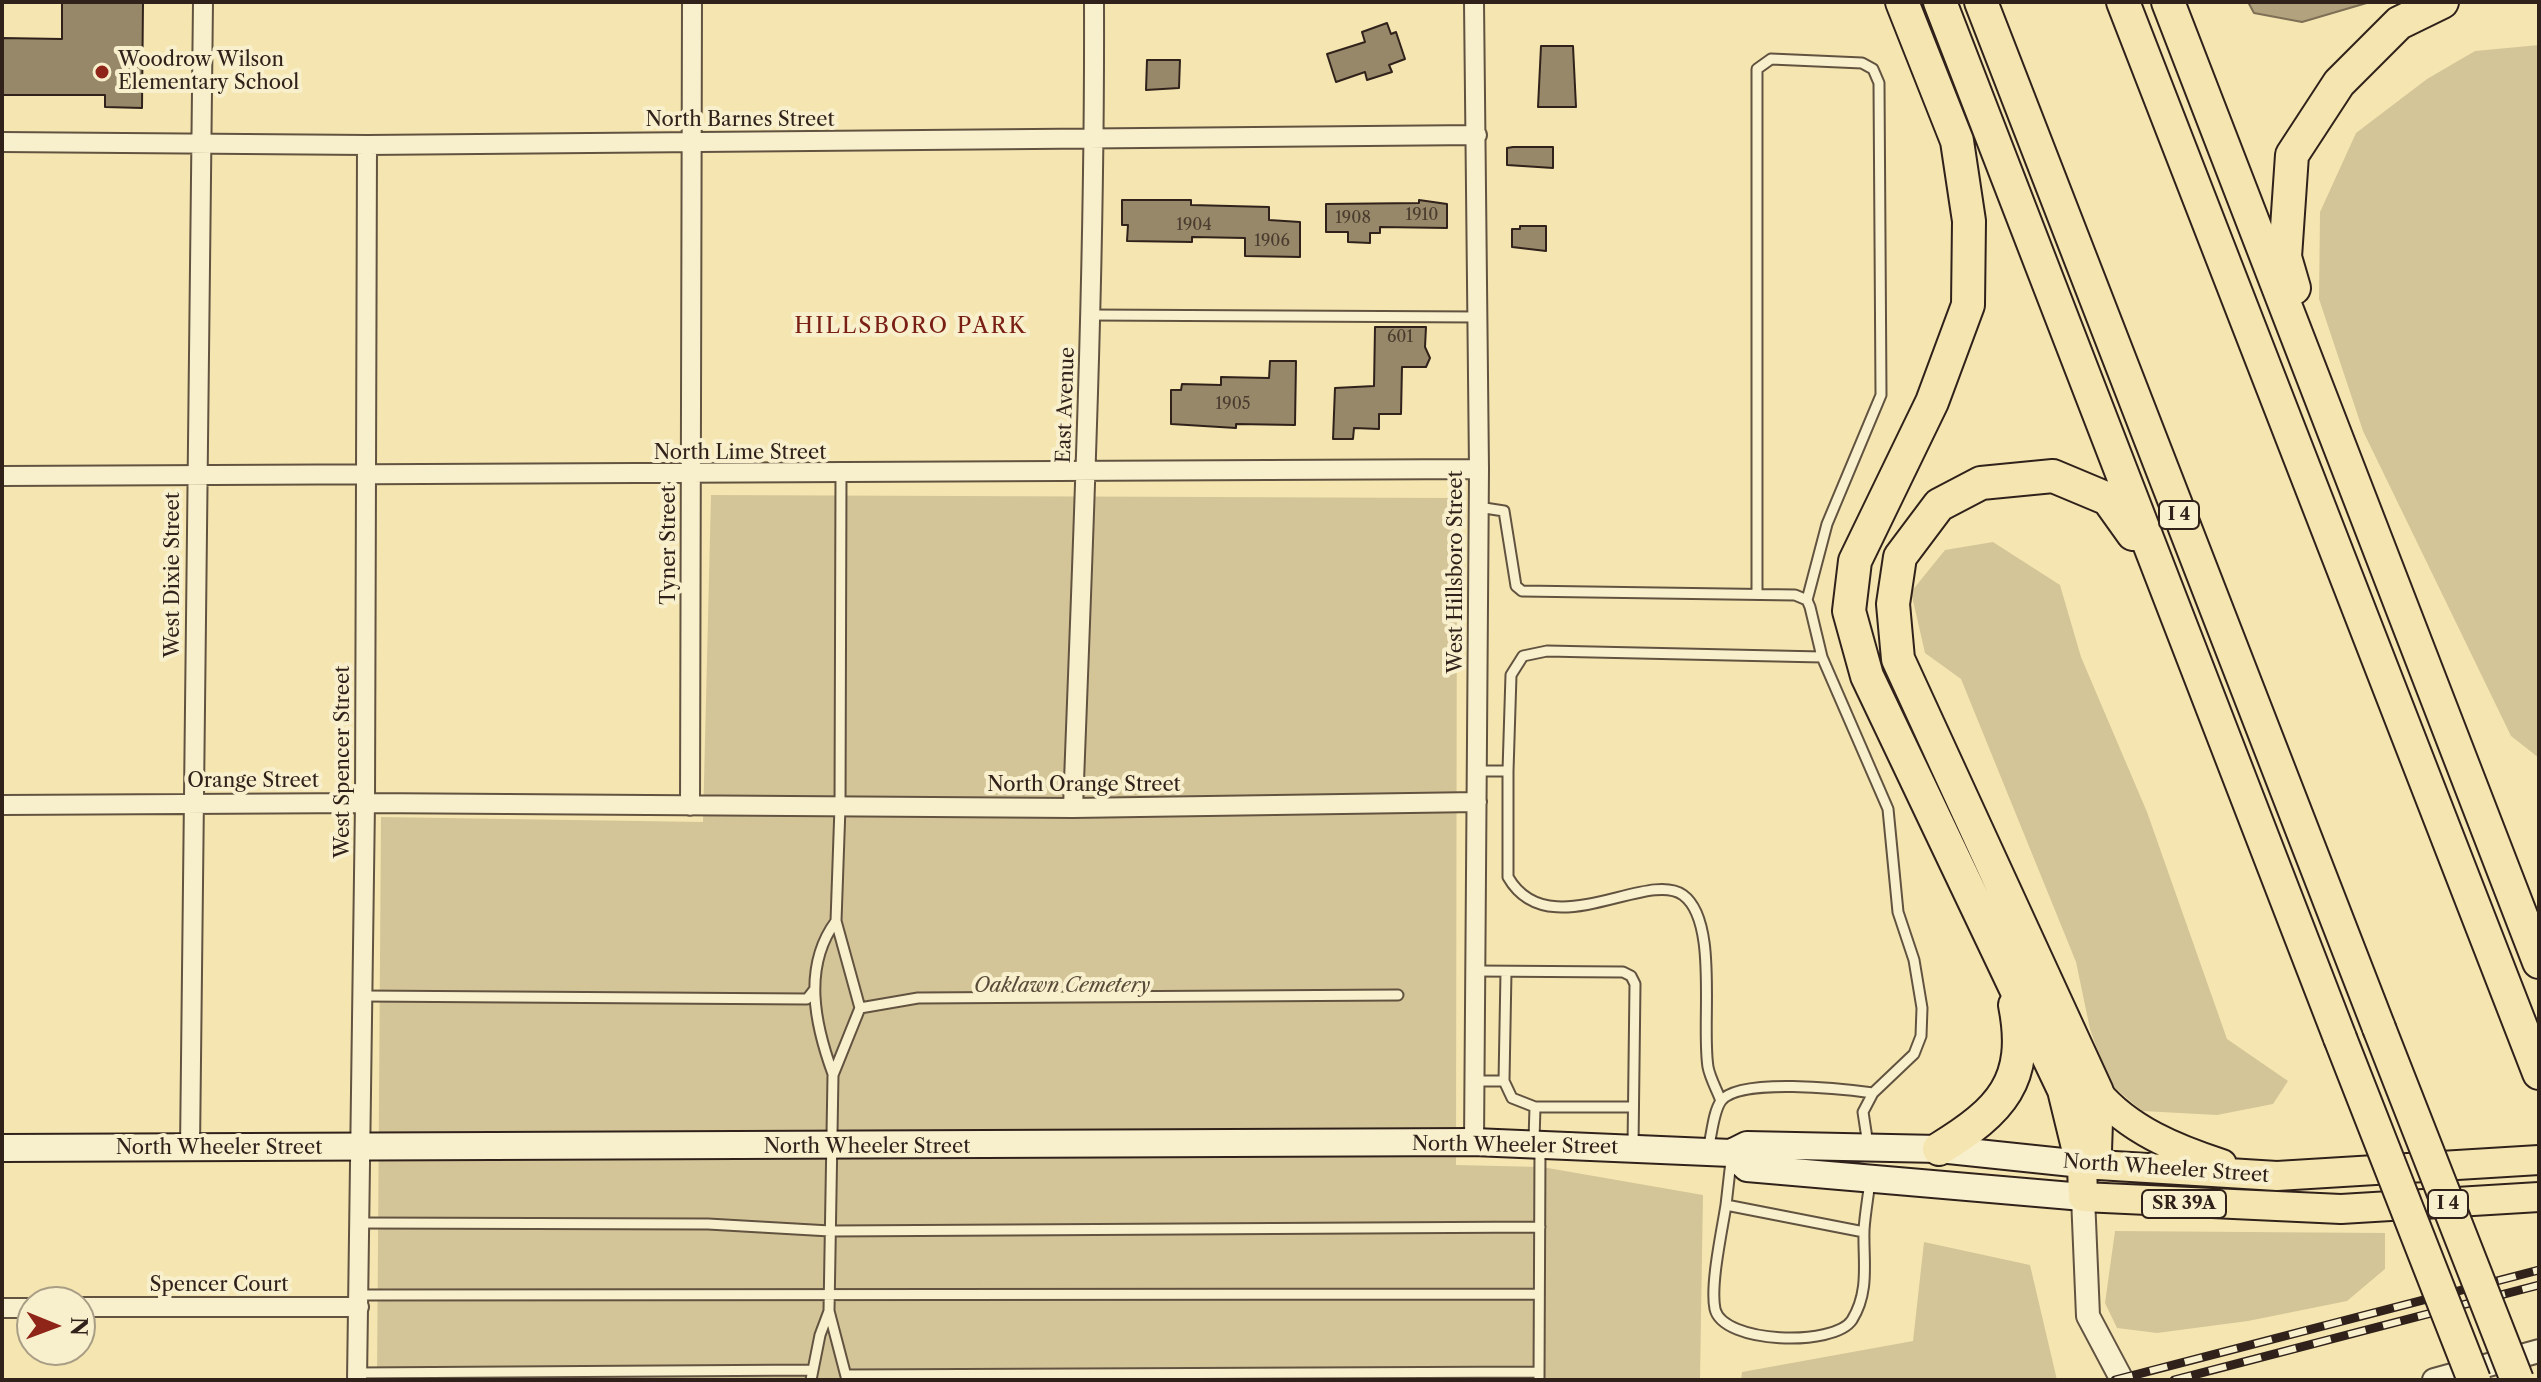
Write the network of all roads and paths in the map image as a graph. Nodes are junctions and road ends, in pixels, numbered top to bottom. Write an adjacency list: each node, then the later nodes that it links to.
1 (203, 2): 14 (street, West Dixie Street)
2 (692, 2): 15 (street, Tyner Street)
3 (1094, 2): 12 (street, East Avenue)
4 (1474, 2): 11 (street, West Hillsboro Street)
5 (1902, 2): 43 (highway)
6 (1940, 2): 28 (highway)
7 (1981, 2): 93 (highway, I 4, bridge)
8 (2123, 2): 50 (highway)
9 (2168, 2): 19 (highway)
10 (2442, 2): 19 (highway)
11 (1477, 135): 12 (street, North Barnes Street); 18 (street, West Hillsboro Street)
12 (1095, 139): 15 (street, North Barnes Street); 17 (street, East Avenue)
13 (2, 142): 14 (street, North Barnes Street)
14 (201, 142): 16 (street, North Barnes Street); 23 (street, West Dixie Street)
15 (695, 143): 16 (street, North Barnes Street); 25 (street, Tyner Street)
16 (367, 145): 24 (street, West Spencer Street)
17 (1090, 315): 18 (lane); 21 (street, East Avenue)
18 (1478, 317): 20 (street, West Hillsboro Street)
19 (2337, 441): 42 (highway)
20 (1479, 469): 21 (street, North Lime Street); 27 (street, West Hillsboro Street)
21 (1086, 473): 22 (street, North Lime Street); 40 (street, East Avenue)
22 (841, 474): 25 (street, North Lime Street); 39 (lane)
23 (196, 475): 24 (street, North Lime Street); 26 (street, North Lime Street); 36 (street, West Dixie Street)
24 (366, 475): 25 (street, North Lime Street); 35 (street, West Spencer Street)
25 (692, 475): 38 (street, Tyner Street)
26 (2, 476)
27 (1478, 507): 29 (lane); 32 (street, West Hillsboro Street)
28 (2160, 572): 54 (highway); 92 (highway, bridge)
29 (1757, 594): 30 (lane); 30 (lane)
30 (1807, 600): 31 (lane)
31 (1822, 657): 33 (lane); 55 (lane)
32 (1477, 771): 33 (lane); 34 (street, West Hillsboro Street)
33 (1508, 771): 56 (lane)
34 (1477, 802): 40 (street, North Orange Street); 44 (street, West Hillsboro Street)
35 (365, 803): 36 (street, Orange Street); 38 (street, Orange Street); 48 (street, West Spencer Street)
36 (194, 804): 37 (street, Orange Street); 63 (street, West Dixie Street)
37 (2, 805)
38 (690, 806): 39 (street, North Orange Street)
39 (840, 807): 40 (street, North Orange Street); 41 (lane)
40 (1073, 808)
41 (836, 921): 46 (lane); 49 (lane)
42 (2539, 962)
43 (2007, 966): 67 (highway); 70 (highway)
44 (1476, 971): 45 (lane); 52 (street, West Hillsboro Street)
45 (1506, 972): 53 (lane); 58 (lane)
46 (814, 990): 48 (lane); 51 (lane)
47 (1398, 995): 49 (lane)
48 (362, 996): 65 (street, West Spencer Street)
49 (860, 1008): 51 (lane)
50 (2539, 1073)
51 (833, 1075): 61 (lane)
52 (1475, 1081): 53 (lane); 59 (street, West Hillsboro Street)
53 (1504, 1081): 57 (lane)
54 (2097, 1092): 70 (highway); 71 (main road)
55 (1873, 1093): 56 (lane); 64 (lane)
56 (1721, 1101): 68 (lane)
57 (1535, 1107): 58 (lane); 60 (lane)
58 (1633, 1107): 66 (lane)
59 (1474, 1142): 60 (main road, North Wheeler Street); 61 (main road, North Wheeler Street)
60 (1537, 1145): 66 (main road, North Wheeler Street); 77 (lane)
61 (830, 1147): 65 (main road, North Wheeler Street); 78 (lane)
62 (2, 1148): 63 (main road, North Wheeler Street)
63 (190, 1148): 65 (main road, North Wheeler Street)
64 (1869, 1148): 67 (main road, North Wheeler Street / SR 39A); 68 (main road, North Wheeler Street / SR 39A)
65 (359, 1149): 76 (street, West Spencer Street)
66 (1633, 1149): 68 (main road, North Wheeler Street)
67 (1939, 1149): 70 (main road, North Wheeler Street / SR 39A)
68 (1711, 1152): 72 (main road, North Wheeler Street / SR 39A); 75 (lane)
69 (2539, 1160): 71 (main road, North Wheeler Street / SR 39A)
70 (2082, 1164): 71 (main road, North Wheeler Street / SR 39A); 73 (main road)
71 (2257, 1176)
72 (1870, 1181): 73 (main road, North Wheeler Street / SR 39A); 79 (lane)
73 (2083, 1197): 74 (main road, North Wheeler Street / SR 39A); 90 (street)
74 (2539, 1197)
75 (1726, 1205): 79 (lane); 79 (lane)
76 (359, 1223): 78 (lane); 82 (street, West Spencer Street)
77 (1540, 1227): 78 (lane); 81 (lane)
78 (830, 1231): 80 (lane)
79 (1864, 1232)
80 (829, 1294): 81 (lane); 82 (lane); 84 (lane)
81 (1539, 1294): 88 (lane)
82 (358, 1301): 83 (street, Spencer Court); 87 (street, West Spencer Street)
83 (96, 1307)
84 (829, 1311): 86 (lane); 89 (lane)
85 (2539, 1351): 91 (street)
86 (811, 1375): 87 (lane)
87 (357, 1376)
88 (1539, 1376): 89 (lane)
89 (847, 1378)
90 (2122, 1380)
91 (2434, 1380)
92 (2474, 1380)
93 (2517, 1380)

